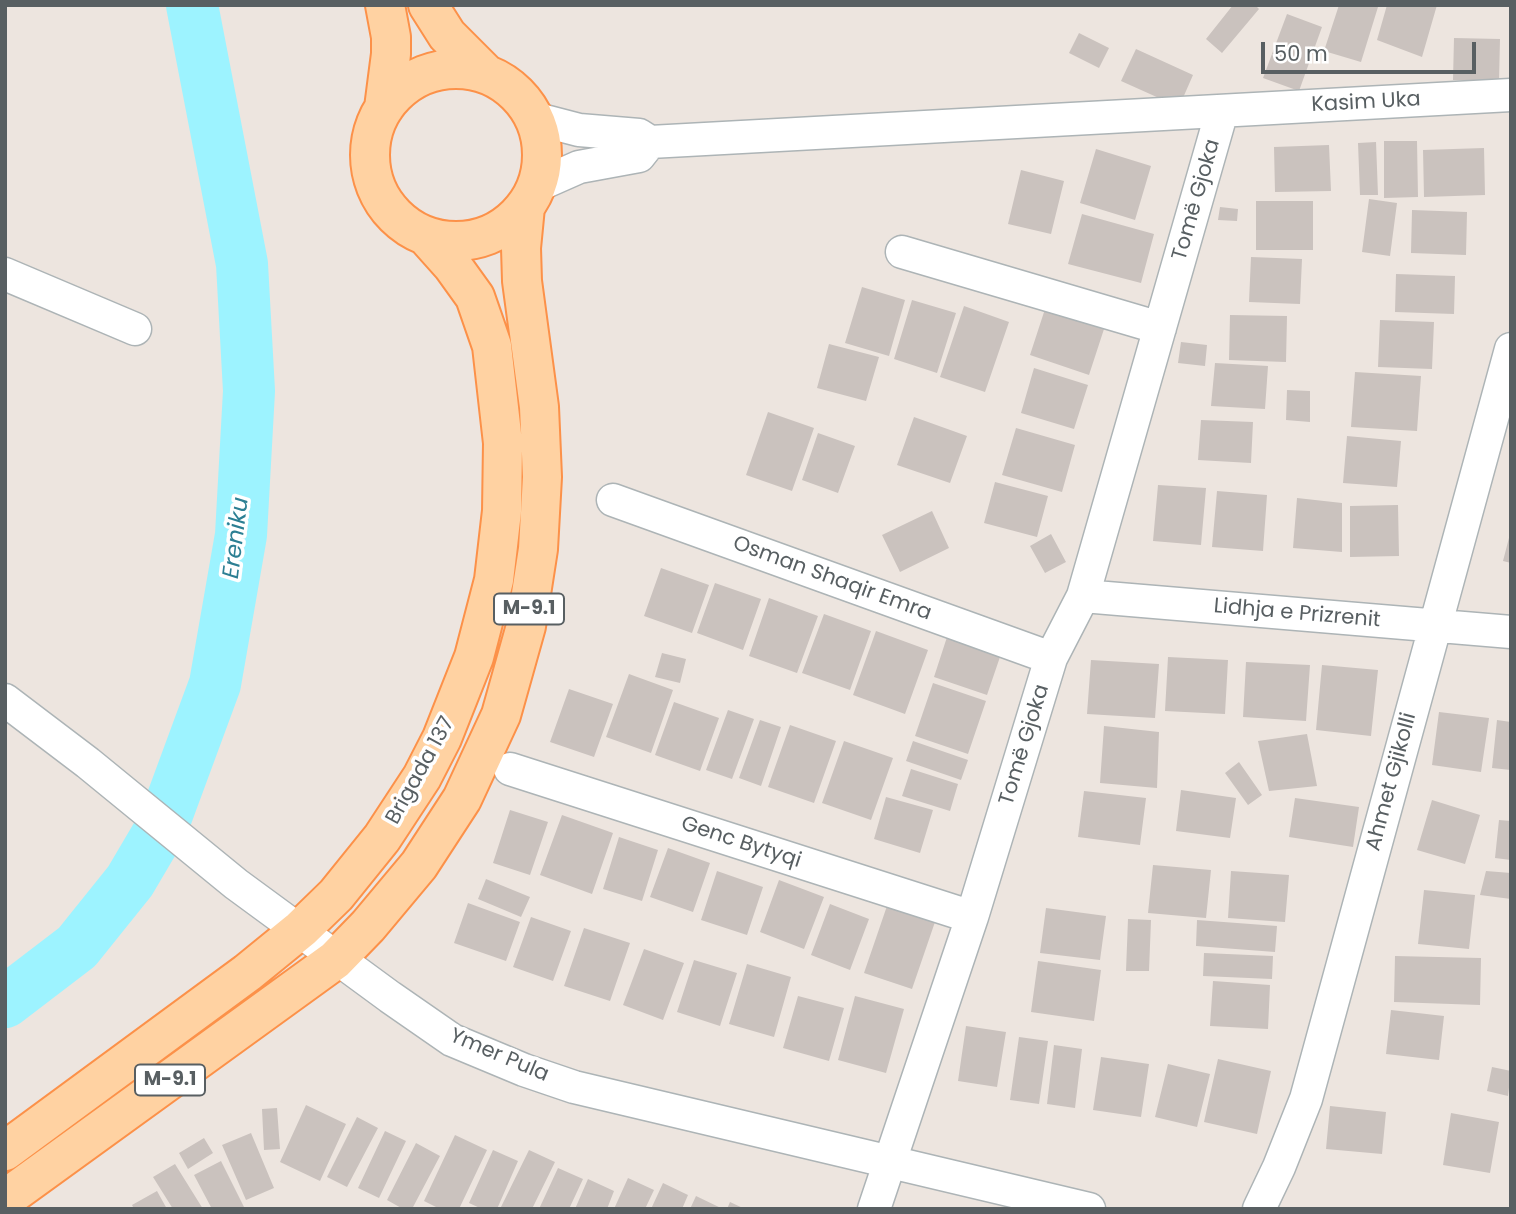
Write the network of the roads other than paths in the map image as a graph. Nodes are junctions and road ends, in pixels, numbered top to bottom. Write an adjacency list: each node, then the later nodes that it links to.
1 (385, 5): 5 (main road, Brigada 137 / M-9.1)
2 (428, 5): 3 (main road, Brigada 137 / M-9.1)
3 (486, 74): 5 (main road, Brigada 137 / M-9.1); 7 (main road, Brigada 137 / M-9.1)
4 (1511, 95): 6 (street, Kasim Uka)
5 (384, 108): 10 (main road, Brigada 137 / M-9.1)
6 (1222, 111): 8 (street, Kasim Uka); 13 (street, Tomë Gjoka)
7 (533, 118): 8 (street); 9 (main road, Brigada 137 / M-9.1)
8 (650, 142): 9 (street)
9 (531, 197): 10 (main road, Brigada 137 / M-9.1); 25 (main road, Brigada 137 / M-9.1)
10 (427, 237): 24 (main road, Brigada 137 / M-9.1)
11 (902, 252): 13 (street)
12 (5, 274): 14 (street)
13 (1160, 328): 17 (street, Tomë Gjoka)
14 (135, 329)
15 (1511, 349): 18 (street, Ahmet Gjikolli)
16 (613, 500): 20 (street, Osman Shaqir Emra)
17 (1083, 596): 18 (street, Lidhja e Prizrenit); 20 (street, Tomë Gjoka)
18 (1434, 625): 19 (street, Lidhja e Prizrenit); 31 (street, Ahmet Gjikolli)
19 (1511, 632)
20 (1051, 658): 23 (street, Tomë Gjoka)
21 (5, 700): 24 (street, Ymer Pula)
22 (510, 769): 23 (street, Genc Bytyqi)
23 (972, 917): 27 (street, Tomë Gjoka)
24 (299, 931): 25 (street, Ymer Pula); 26 (main road, Brigada 137 / M-9.1)
25 (336, 959): 27 (street, Ymer Pula); 28 (main road, Brigada 137 / M-9.1)
26 (5, 1151)
27 (891, 1163): 29 (street, Tomë Gjoka); 30 (street, Ymer Pula)
28 (5, 1199)
29 (874, 1209)
30 (1089, 1209)
31 (1259, 1209)

